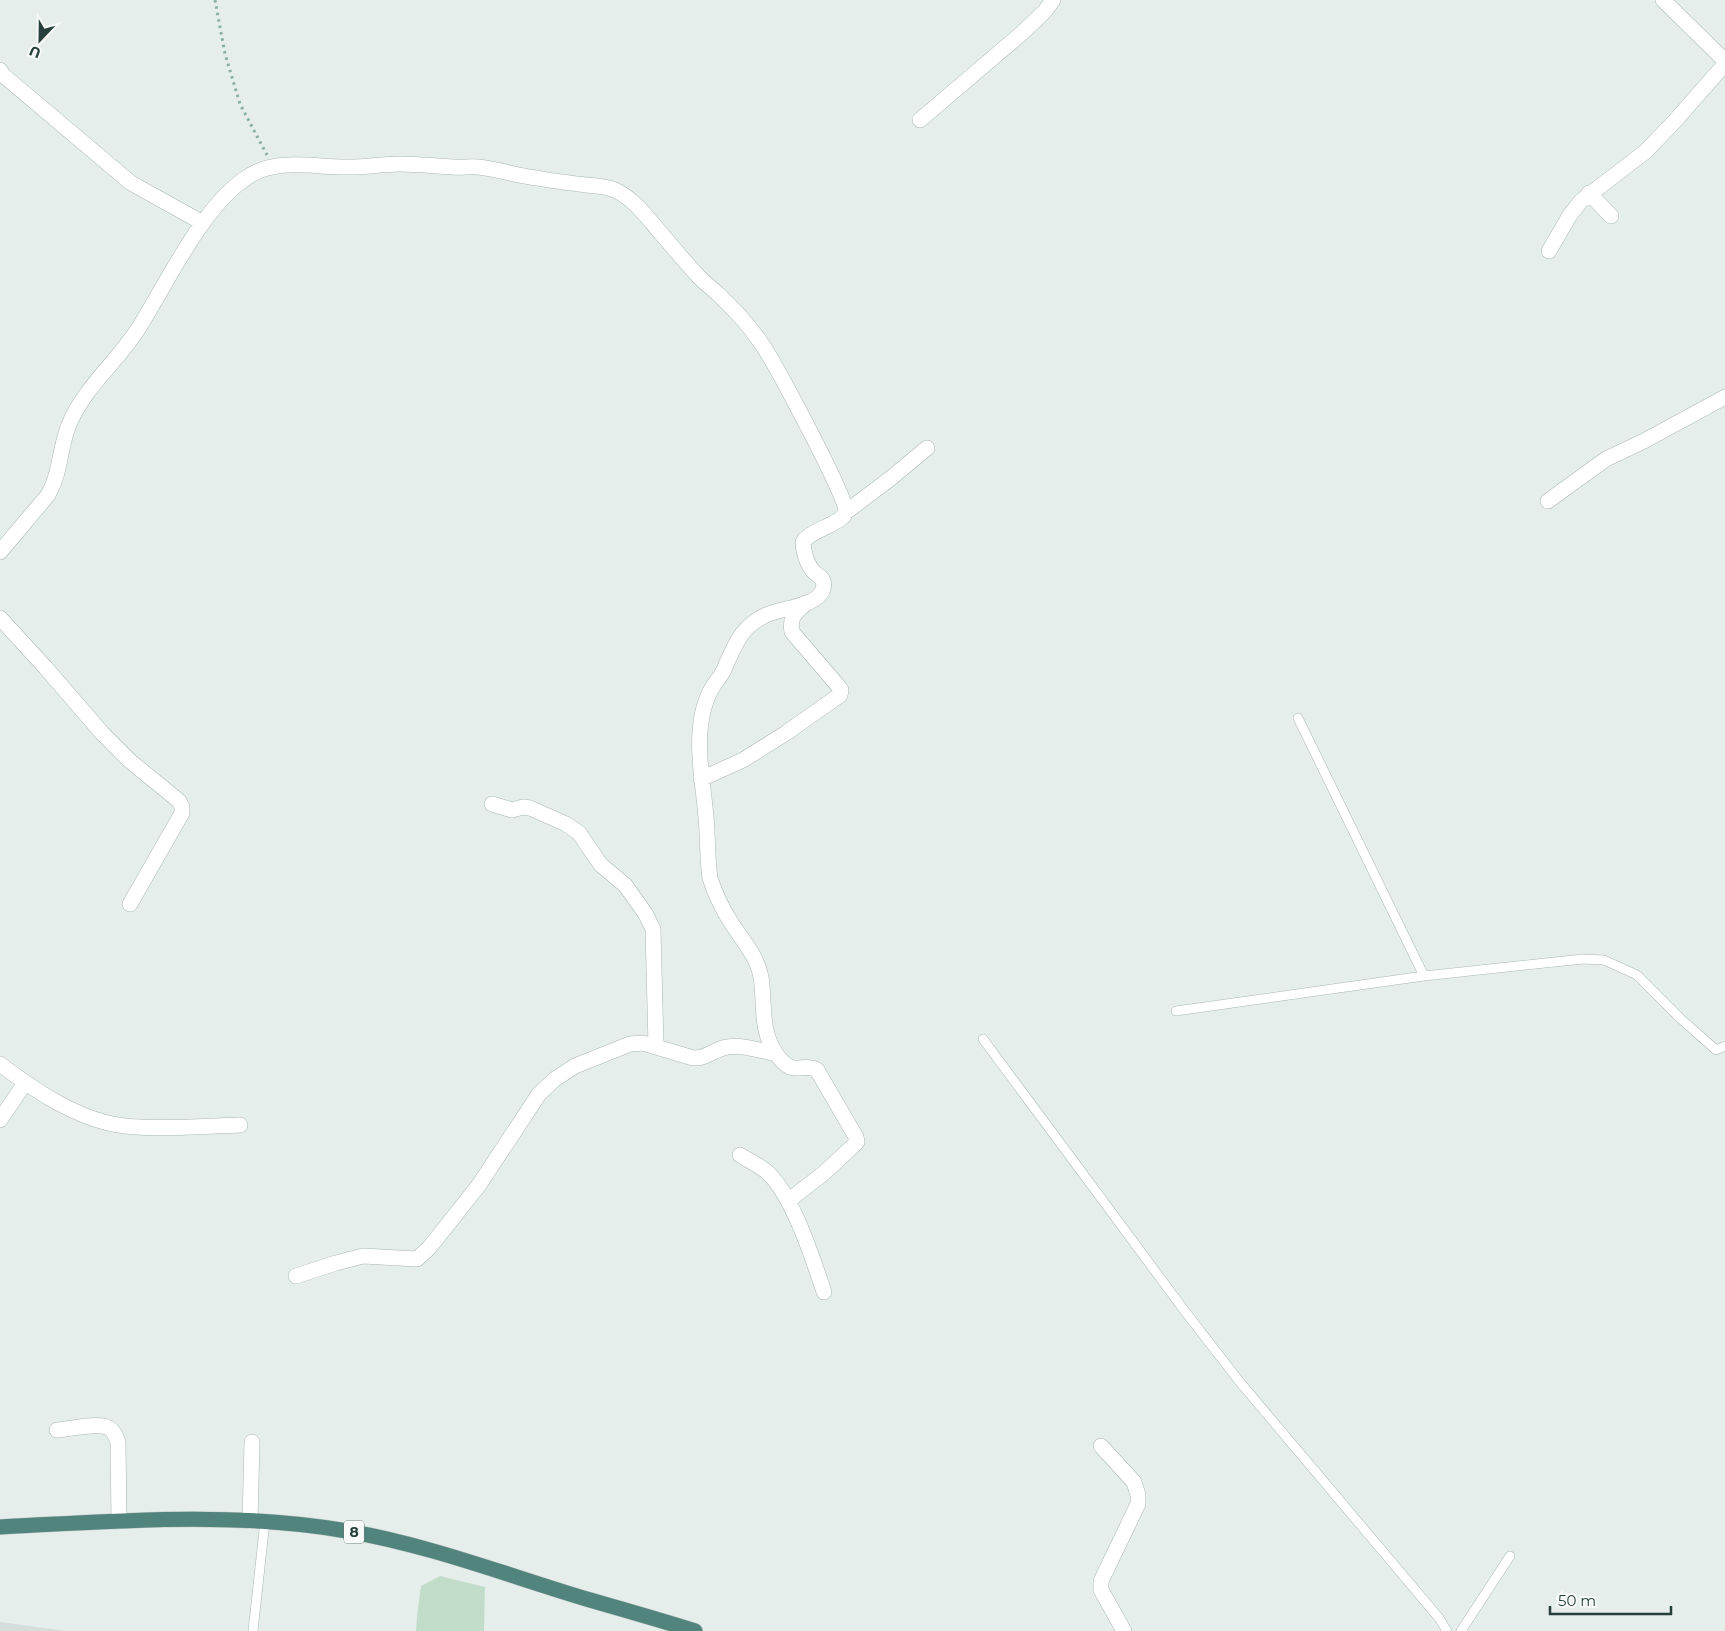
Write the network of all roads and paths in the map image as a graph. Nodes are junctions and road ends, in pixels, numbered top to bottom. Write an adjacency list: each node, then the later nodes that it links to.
1 (216, 0): 7 (path)
2 (1053, 0): 6 (street)
3 (1663, 0): 4 (street)
4 (1725, 63): 8 (street)
5 (0, 70): 10 (street)
6 (920, 120)
7 (273, 167): 10 (street); 15 (street)
8 (1589, 193): 9 (street); 11 (street)
9 (1611, 216)
10 (203, 223): 16 (street)
11 (1549, 251)
12 (1725, 397): 14 (street)
13 (927, 448): 15 (street)
14 (1548, 501)
15 (846, 512): 17 (street)
16 (0, 552)
17 (806, 603): 20 (street); 20 (street)
18 (0, 618): 22 (street)
19 (1298, 718): 23 (lane)
20 (701, 780): 28 (street)
21 (492, 804): 26 (street)
22 (130, 904)
23 (1424, 976): 24 (lane); 27 (lane)
24 (1176, 1010)
25 (983, 1039): 47 (lane)
26 (656, 1045): 28 (street); 35 (street)
27 (1725, 1046)
28 (775, 1053): 34 (street)
29 (0, 1064): 30 (street)
30 (25, 1083): 31 (street); 32 (street)
31 (0, 1120)
32 (240, 1125)
33 (740, 1155): 34 (street)
34 (788, 1201): 36 (street)
35 (296, 1276)
36 (824, 1292)
37 (57, 1430): 40 (street)
38 (252, 1442): 41 (street)
39 (1101, 1446): 46 (street)
40 (119, 1521): 41 (highway, 8); 42 (highway, 8)
41 (258, 1521): 44 (lane); 45 (highway, 8)
42 (0, 1527)
43 (1510, 1556): 48 (lane)
44 (253, 1631)
45 (695, 1631)
46 (1124, 1631)
47 (1447, 1631)
48 (1461, 1631)

